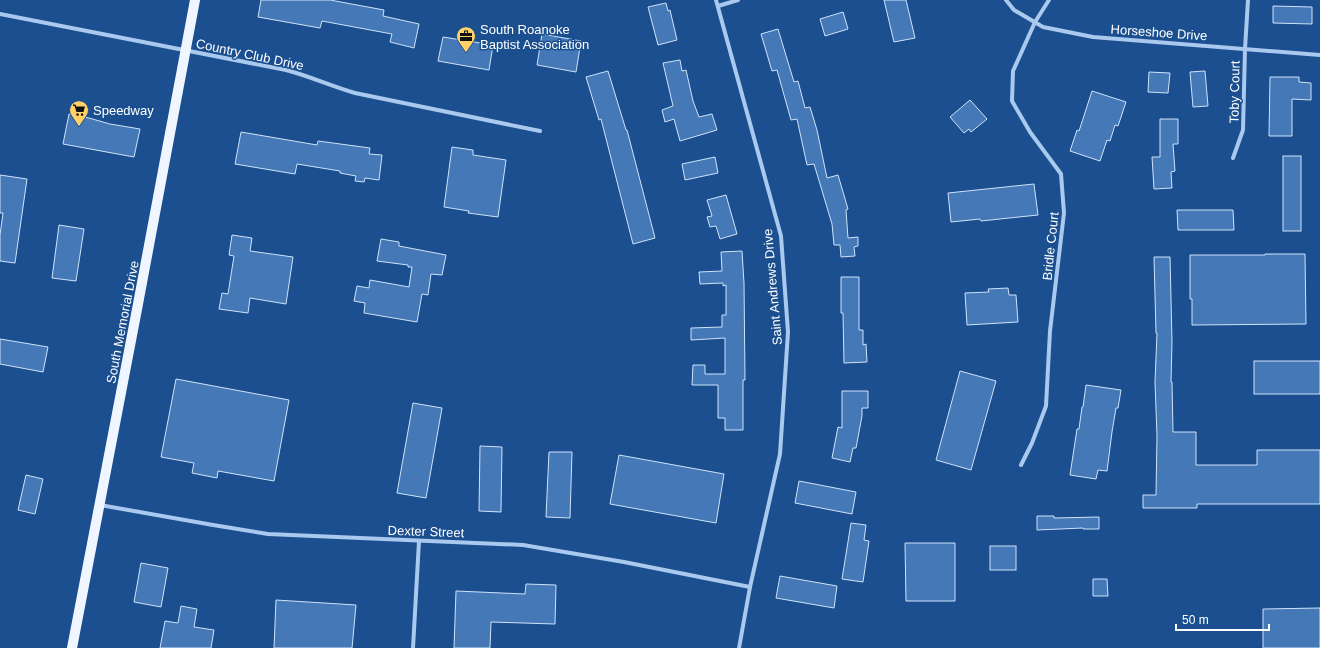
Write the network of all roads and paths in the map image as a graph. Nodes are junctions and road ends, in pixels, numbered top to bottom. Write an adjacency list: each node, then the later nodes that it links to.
1 (195, 0): 11 (main road, South Memorial Drive)
2 (716, 0): 7 (street, Saint Andrews Drive)
3 (738, 0): 7 (street)
4 (1006, 0): 9 (street, Horseshoe Drive)
5 (1049, 0): 9 (street, Bridle Court)
6 (1248, 0): 10 (street, Toby Court)
7 (718, 6): 18 (street, Saint Andrews Drive)
8 (0, 14): 11 (street, Country Club Drive)
9 (1035, 22): 10 (street, Horseshoe Drive); 15 (street, Bridle Court)
10 (1245, 49): 12 (street, Horseshoe Drive); 14 (street, Toby Court)
11 (185, 50): 13 (street, Country Club Drive); 16 (main road, South Memorial Drive)
12 (1320, 55)
13 (540, 131)
14 (1233, 158)
15 (1021, 464)
16 (100, 504): 17 (street, Dexter Street); 19 (main road, South Memorial Drive)
17 (419, 541): 18 (street, Dexter Street); 20 (street)
18 (750, 587): 21 (street, Saint Andrews Drive)
19 (72, 648)
20 (413, 648)
21 (739, 648)

